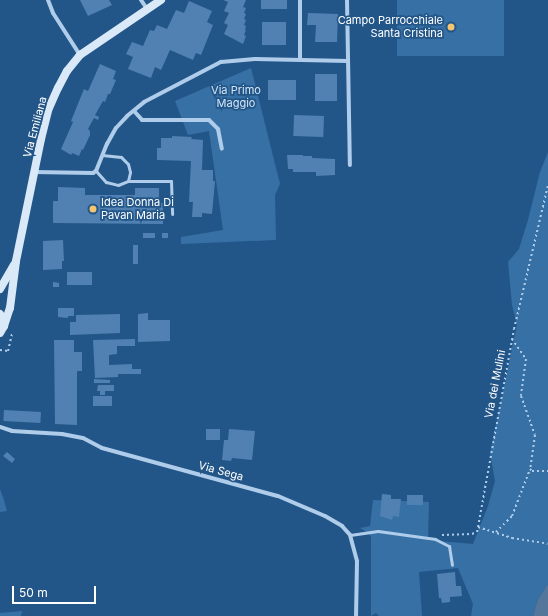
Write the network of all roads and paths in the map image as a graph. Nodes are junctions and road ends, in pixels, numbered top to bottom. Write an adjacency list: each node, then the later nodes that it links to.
1 (48, 0): 7 (street)
2 (141, 0): 6 (street)
3 (161, 0): 6 (main road, Via Emiliana)
4 (300, 0): 8 (street)
5 (347, 0): 9 (street)
6 (147, 9): 7 (main road, Via Emiliana)
7 (80, 55): 15 (main road, Via Emiliana)
8 (300, 59): 9 (street); 10 (street)
9 (348, 61): 13 (street)
10 (134, 111): 11 (street); 12 (street)
11 (222, 149)
12 (102, 155): 14 (street); 16 (lane)
13 (350, 165)
14 (96, 170): 15 (street); 16 (lane)
15 (34, 172): 19 (main road, Via Emiliana)
16 (128, 181): 18 (lane)
17 (548, 185): 23 (path, Via dei Mulini)
18 (172, 214)
19 (16, 261): 20 (main road, Via Emiliana); 22 (main road, Via Emiliana)
20 (0, 289)
21 (0, 314): 22 (main road, Via Emiliana)
22 (2, 329)
23 (512, 339): 25 (path); 27 (path, Via dei Mulini)
24 (0, 426): 30 (street, Via Sega)
25 (530, 469): 26 (path); 28 (path)
26 (548, 471)
27 (478, 527): 28 (path); 29 (path)
28 (496, 532): 31 (path)
29 (441, 535)
30 (350, 536): 32 (lane); 33 (street)
31 (548, 544)
32 (452, 565)
33 (356, 616)

